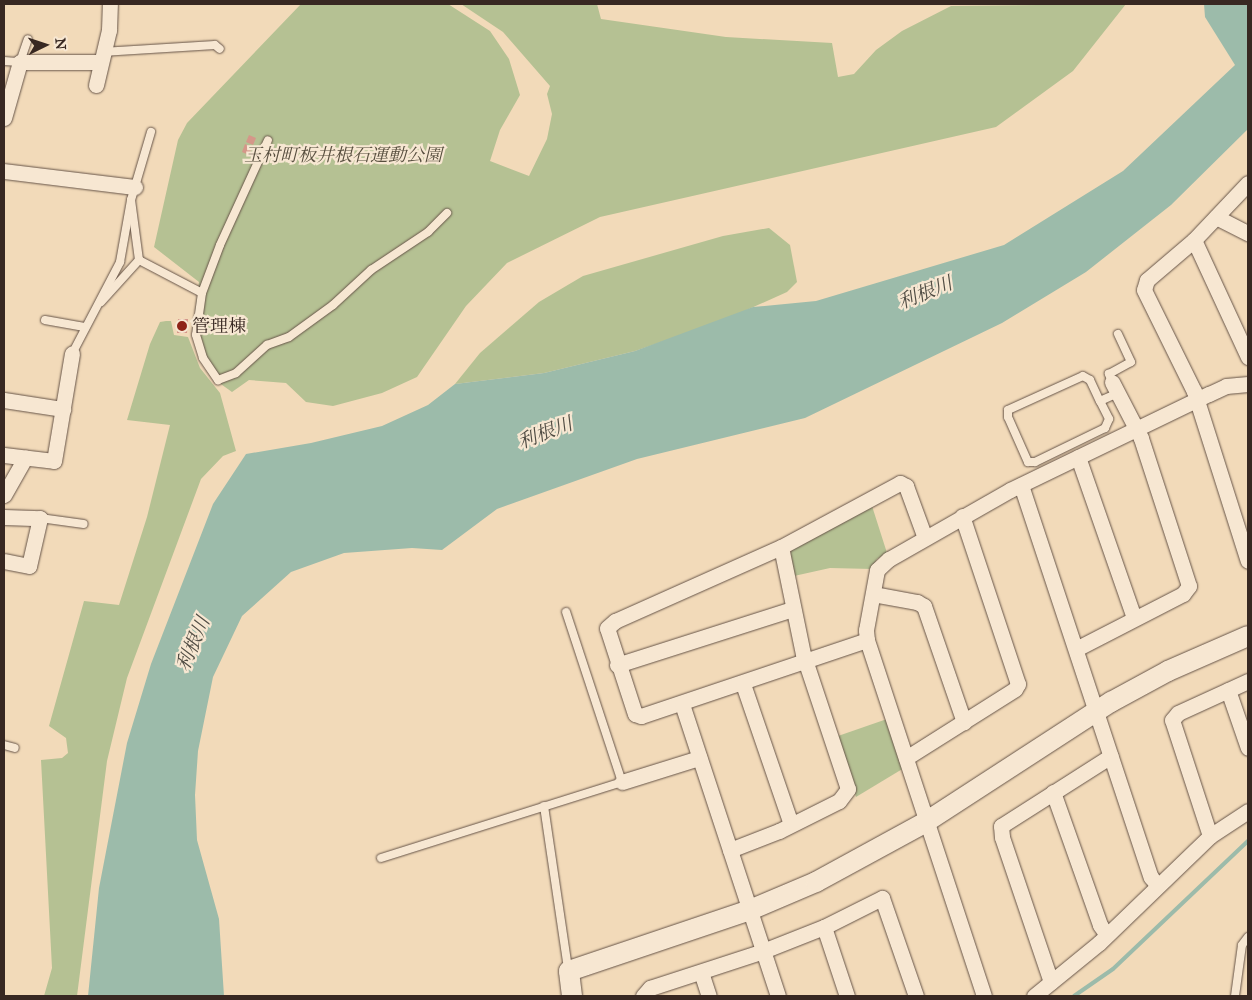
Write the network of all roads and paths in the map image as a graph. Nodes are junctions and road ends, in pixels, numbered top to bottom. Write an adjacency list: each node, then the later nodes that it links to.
1 (110, 4): 4 (street)
2 (28, 39): 6 (lane)
3 (220, 49): 4 (lane)
4 (101, 57): 6 (street); 7 (street)
5 (4, 61): 6 (lane)
6 (20, 62): 8 (street)
7 (96, 85)
8 (4, 118)
9 (151, 132): 13 (lane)
10 (268, 140): 19 (lane)
11 (4, 171): 13 (street)
12 (1248, 183): 15 (street)
13 (133, 194): 18 (lane); 20 (lane)
14 (447, 213): 19 (lane)
15 (1216, 217): 16 (street); 17 (street)
16 (1248, 233)
17 (1194, 240): 25 (street); 29 (street)
18 (139, 260): 19 (lane); 20 (lane)
19 (202, 293)
20 (100, 302): 22 (lane)
21 (45, 320): 22 (lane)
22 (84, 327): 24 (lane)
23 (1118, 334): 27 (lane)
24 (72, 354): 31 (street)
25 (1248, 357)
26 (1248, 384): 29 (street)
27 (1115, 387): 30 (lane); 32 (street)
28 (4, 400): 31 (street)
29 (1196, 400): 32 (street); 44 (street)
30 (1100, 401): 30 (lane)
31 (63, 409): 35 (street)
32 (1136, 429): 34 (street); 49 (street)
33 (4, 455): 35 (street)
34 (1078, 457): 36 (street); 49 (street)
35 (25, 458): 37 (street)
36 (1021, 485): 38 (street); 52 (street)
37 (4, 495)
38 (962, 516): 42 (street); 60 (street)
39 (4, 517): 40 (street)
40 (40, 518): 41 (lane); 45 (street)
41 (84, 524)
42 (925, 538): 43 (street); 46 (street)
43 (781, 546): 47 (street); 54 (street)
44 (1248, 560)
45 (4, 561)
46 (873, 594): 51 (street); 60 (street)
47 (793, 608): 53 (street); 54 (street)
48 (566, 612): 67 (lane)
49 (1134, 618): 52 (street)
50 (1248, 636): 59 (street)
51 (867, 640): 53 (street); 66 (street)
52 (1076, 649): 59 (street)
53 (806, 663): 56 (street); 72 (street)
54 (617, 665): 58 (street)
55 (1248, 681): 57 (street)
56 (744, 684): 58 (street); 72 (street)
57 (1228, 690): 63 (street); 73 (street)
58 (682, 704): 65 (street)
59 (1096, 711): 64 (street); 71 (street)
60 (964, 722): 66 (street)
61 (4, 745): 62 (lane)
62 (15, 748)
63 (1248, 748)
64 (1111, 756): 68 (street); 76 (street)
65 (698, 758): 67 (street); 74 (street)
66 (906, 758): 71 (street)
67 (622, 782): 69 (lane)
68 (1053, 792): 79 (street); 84 (street)
69 (544, 806): 75 (lane); 82 (lane)
70 (1248, 811): 73 (street)
71 (926, 822): 77 (street); 91 (street)
72 (791, 824): 74 (street)
73 (1210, 836): 76 (street)
74 (730, 850): 77 (street)
75 (381, 858)
76 (1157, 885): 79 (street)
77 (750, 910): 81 (street); 82 (street)
78 (824, 927): 81 (street); 89 (street); 90 (street)
79 (1107, 935): 84 (street)
80 (1248, 936): 93 (lane)
81 (763, 951): 83 (street); 88 (street)
82 (569, 971): 85 (street)
83 (701, 972): 86 (street); 87 (street)
84 (1052, 982): 92 (street)
85 (572, 996)
86 (643, 996)
87 (709, 996)
88 (778, 996)
89 (847, 996)
90 (916, 996)
91 (984, 996)
92 (1034, 996)
93 (1236, 996)

